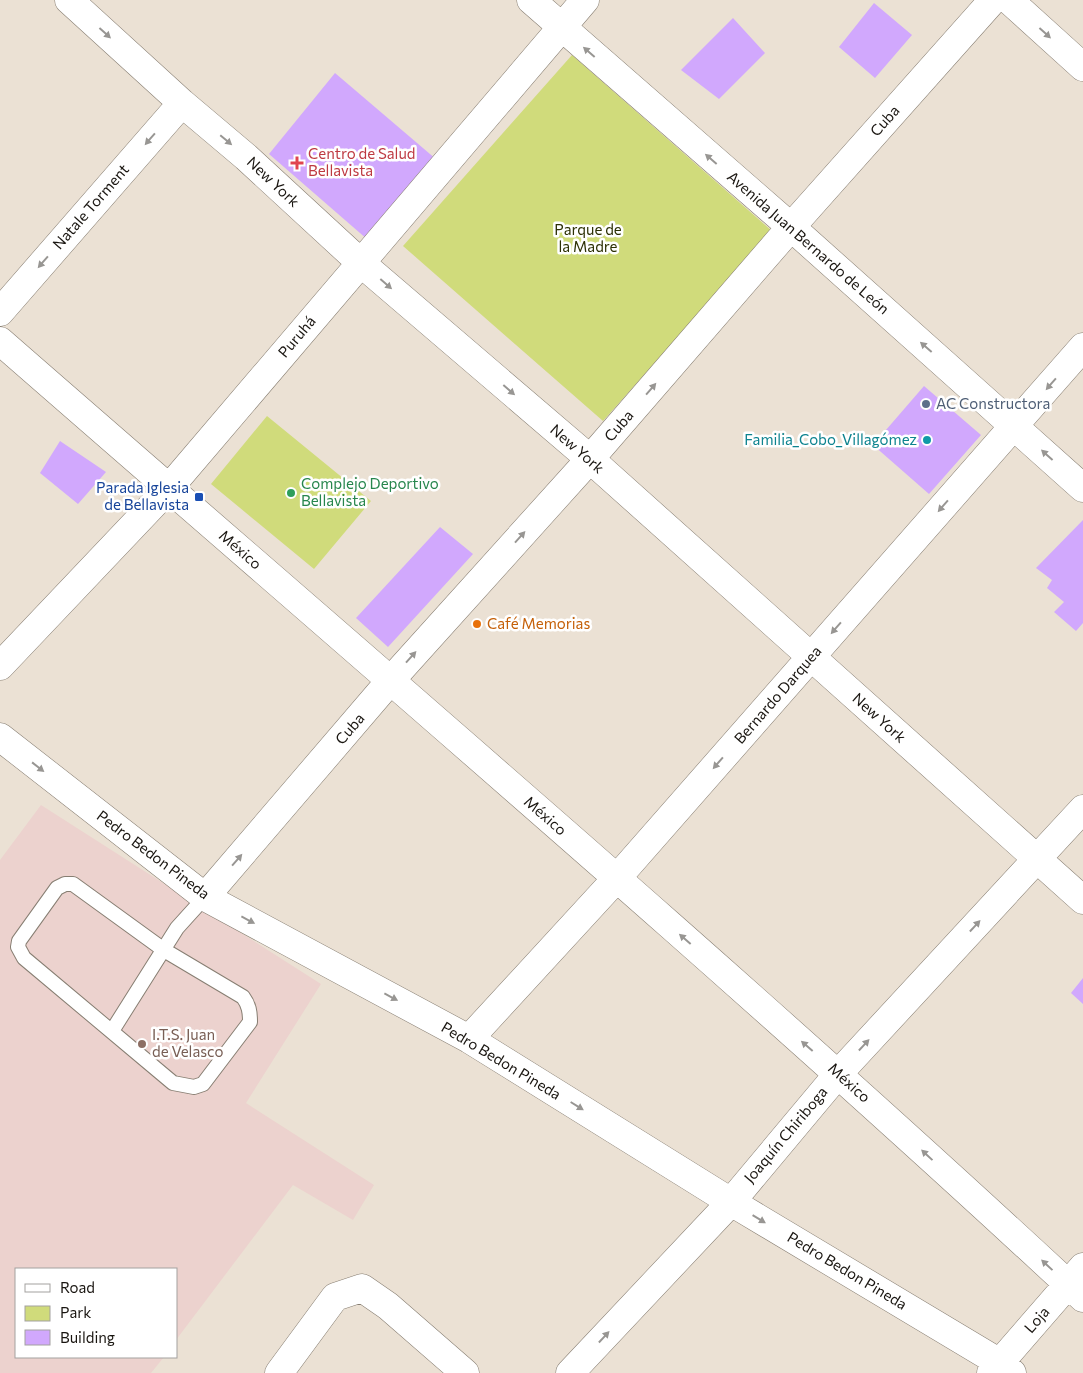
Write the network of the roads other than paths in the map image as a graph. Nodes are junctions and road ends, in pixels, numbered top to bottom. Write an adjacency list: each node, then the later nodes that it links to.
1 (68, 0): 8 (street, New York, one-way to 8)
2 (530, 0): 6 (street, Avenida Juan Bernardo de León)
3 (585, 0): 6 (street, Puruhá)
4 (993, 0): 9 (street, Cuba)
5 (1009, 0): 7 (street, one-way to 7)
6 (560, 28): 9 (street, Avenida Juan Bernardo de León, one-way to 6); 10 (street, Puruhá)
7 (1083, 67)
8 (182, 103): 10 (street, New York, one-way to 10); 11 (street, Natale Torment, one-way to 11)
9 (791, 227): 14 (street, Avenida Juan Bernardo de León, one-way to 9); 15 (street, Cuba, one-way to 9)
10 (361, 263): 15 (street, New York, one-way to 15); 16 (street, Puruhá)
11 (0, 312)
12 (0, 341): 16 (street, México)
13 (1083, 347): 14 (street, Bernardo Darquea, one-way to 14)
14 (1014, 425): 17 (street, Avenida Juan Bernardo de León, one-way to 14); 18 (street, Bernardo Darquea, one-way to 18)
15 (590, 459): 18 (street, New York); 20 (street, Cuba, one-way to 15)
16 (169, 488): 19 (street, Puruhá); 20 (street, México)
17 (1083, 488)
18 (811, 657): 23 (street, New York); 24 (street, Bernardo Darquea, one-way to 24)
19 (0, 666)
20 (390, 681): 24 (street, México); 25 (street, Cuba, one-way to 20)
21 (0, 737): 25 (street, Pedro Bedon Pineda, one-way to 25)
22 (1083, 809): 23 (street, Joaquín Chiriboga)
23 (1037, 860): 26 (street, New York); 30 (street, Joaquín Chiriboga, one-way to 23)
24 (617, 878): 29 (street, Bernardo Darquea); 30 (street, México, one-way to 24)
25 (205, 897): 27 (lane); 29 (street, Pedro Bedon Pineda, one-way to 29)
26 (1083, 900)
27 (164, 950): 28 (lane); 28 (lane); 28 (lane)
28 (112, 1031)
29 (469, 1039): 31 (street, Pedro Bedon Pineda, one-way to 31)
30 (838, 1074): 31 (street, Joaquín Chiriboga); 32 (street, México, one-way to 30)
31 (731, 1202): 33 (street, Pedro Bedon Pineda, one-way to 33); 36 (street, Joaquín Chiriboga, one-way to 31)
32 (1078, 1283): 33 (street, Loja)
33 (1001, 1370)
34 (279, 1373): 35 (street)
35 (465, 1373)
36 (570, 1373)

